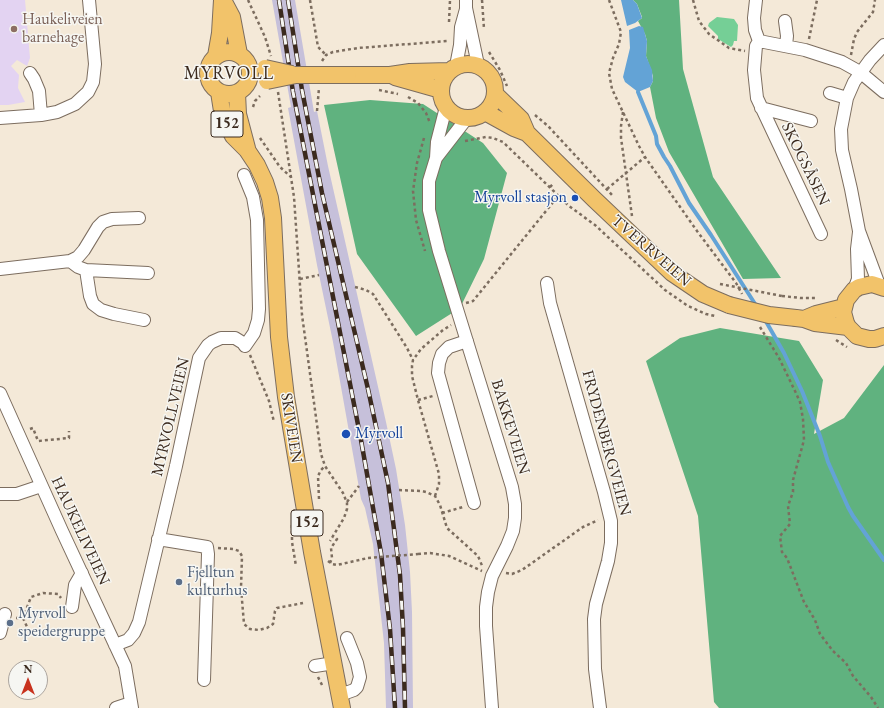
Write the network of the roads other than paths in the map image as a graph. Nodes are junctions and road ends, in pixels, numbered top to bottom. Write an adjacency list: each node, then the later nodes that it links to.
1 (89, 0): 27 (street)
2 (223, 0): 9 (main road, 152); 10 (main road, 152)
3 (756, 0): 7 (street, SKOGSÅSEN)
4 (466, 4): 11 (street); 12 (street)
5 (785, 21): 8 (street)
6 (884, 45): 13 (street, SKOGSÅSEN)
7 (757, 46): 8 (street); 25 (street, SKOGSÅSEN)
8 (786, 46): 13 (street)
9 (216, 56): 10 (main road); 19 (main road, 152)
10 (243, 59): 15 (main road, bridge); 17 (main road, 152)
11 (478, 65): 12 (main road); 21 (main road)
12 (453, 69): 16 (main road); 18 (main road)
13 (860, 72): 20 (street); 23 (street, SKOGSÅSEN)
14 (30, 73): 27 (street)
15 (296, 75): 16 (main road, bridge); 17 (main road, bridge)
16 (390, 75): 18 (main road)
17 (242, 89): 19 (main road, 152); 32 (main road, SKIVEIEN / 152)
18 (441, 90): 24 (main road)
19 (219, 92): 32 (main road, SKIVEIEN / 152)
20 (884, 92)
21 (502, 93): 26 (main road); 31 (main road, TVERRVEIEN)
22 (830, 93): 23 (street)
23 (847, 98): 36 (street, SKOGSÅSEN)
24 (446, 107): 29 (main road); 33 (street, BAKKEVEIEN)
25 (761, 108): 30 (street, SKOGSÅSEN); 37 (street, SKOGSÅSEN)
26 (484, 112): 29 (main road); 31 (main road, TVERRVEIEN)
27 (41, 115): 28 (street)
28 (0, 118)
29 (467, 118): 33 (street, BAKKEVEIEN)
30 (811, 121)
31 (527, 133): 46 (main road, TVERRVEIEN, bridge)
32 (247, 150): 62 (main road, SKIVEIEN / 152)
33 (436, 158): 50 (street, BAKKEVEIEN)
34 (244, 175): 55 (street, MYRVOLLVEIEN)
35 (139, 218): 38 (street)
36 (860, 231): 43 (street, SKOGSÅSEN); 44 (street, SKOGSÅSEN)
37 (821, 234)
38 (70, 260): 39 (street); 40 (street)
39 (0, 269)
40 (86, 270): 41 (street); 47 (street)
41 (148, 273)
42 (546, 283): 69 (street, FRYDENBERGVEIEN)
43 (881, 286): 44 (main road)
44 (854, 290): 45 (main road)
45 (844, 306): 46 (main road, TVERRVEIEN); 48 (main road)
46 (804, 319): 48 (main road, TVERRVEIEN)
47 (144, 320)
48 (848, 327): 49 (main road, TVERRVEIEN)
49 (884, 336)
50 (467, 341): 54 (street); 68 (street, BAKKEVEIEN)
51 (0, 393): 52 (street, HAUKELIVEIEN)
52 (42, 486): 53 (street); 56 (street, HAUKELIVEIEN)
53 (0, 494)
54 (474, 503)
55 (158, 539): 61 (street, MYRVOLLVEIEN); 64 (street)
56 (82, 573): 57 (street); 61 (street, HAUKELIVEIEN)
57 (72, 607)
58 (3, 617): 59 (street)
59 (0, 633)
60 (347, 638): 65 (street)
61 (115, 645): 66 (street, HAUKELIVEIEN)
62 (334, 663): 63 (street); 65 (main road, SKIVEIEN / 152)
63 (315, 666)
64 (204, 680)
65 (341, 701)
66 (131, 706): 67 (street)
67 (116, 708)
68 (492, 708)
69 (600, 708)

